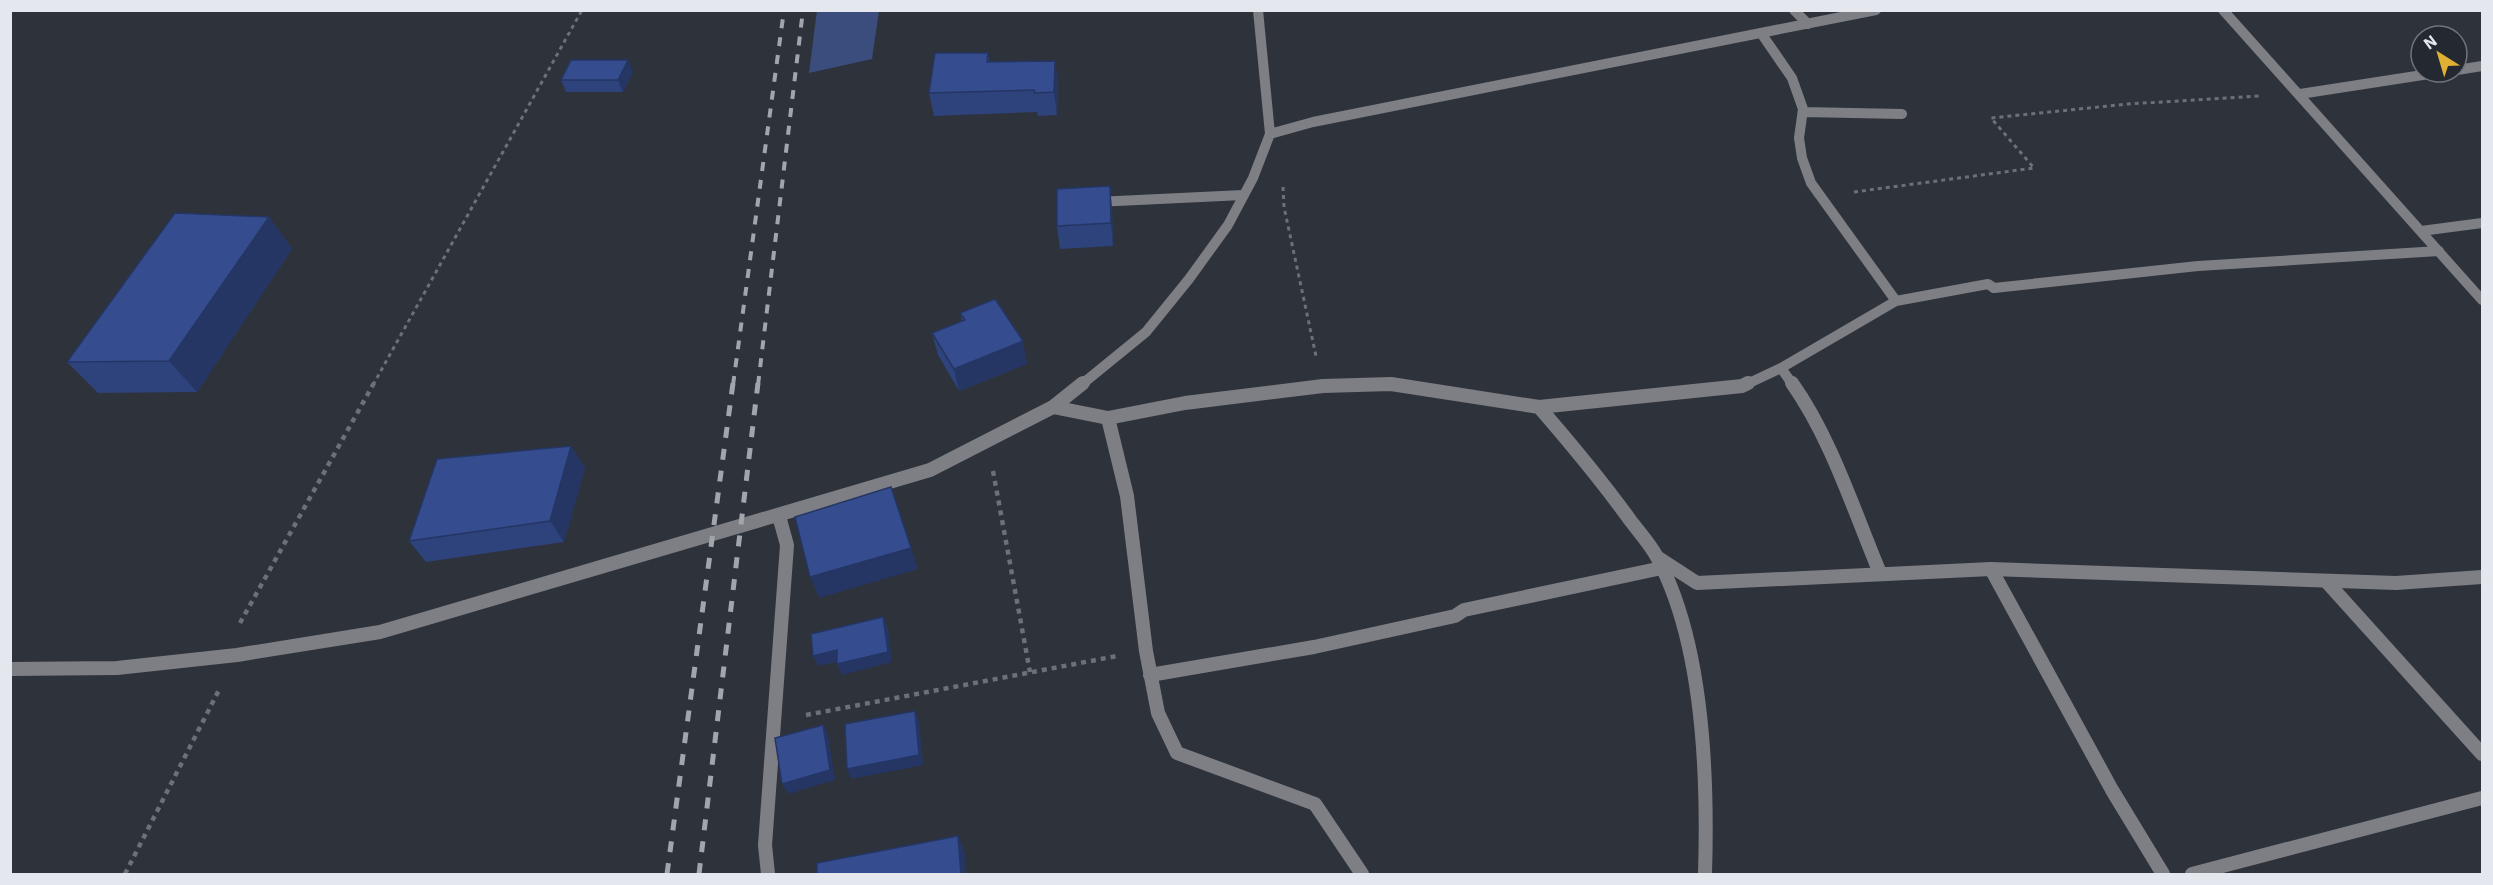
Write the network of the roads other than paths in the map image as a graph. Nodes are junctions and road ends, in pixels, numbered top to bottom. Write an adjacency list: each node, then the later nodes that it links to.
1 (1258, 10): 11 (street)
2 (1794, 10): 5 (street)
3 (1876, 10): 5 (street)
4 (2223, 10): 8 (street)
5 (1808, 24): 6 (street)
6 (1761, 33): 9 (street); 11 (street)
7 (2409, 77): 8 (street)
8 (2300, 94): 15 (street)
9 (1803, 112): 10 (street); 18 (street)
10 (1902, 114)
11 (1268, 138): 12 (street)
12 (1244, 195): 13 (street); 20 (street)
13 (1079, 202)
14 (2482, 222): 15 (street)
15 (2421, 231): 16 (street)
16 (2439, 251): 17 (street); 18 (street)
17 (2482, 300)
18 (1896, 301): 19 (street)
19 (1781, 368): 21 (street); 26 (street)
20 (1053, 407): 22 (street); 23 (street)
21 (1539, 407): 22 (street); 24 (street)
22 (1108, 418): 30 (street)
23 (779, 516): 29 (street); 33 (street)
24 (1660, 562): 26 (street); 30 (street); 35 (street)
25 (1991, 569): 26 (street); 28 (street); 36 (street)
26 (1880, 573)
27 (2482, 577): 28 (street)
28 (2326, 581): 31 (street)
29 (10, 669)
30 (1150, 675): 34 (street)
31 (2482, 754)
32 (2482, 798): 37 (street)
33 (768, 874)
34 (1362, 874)
35 (1705, 874)
36 (2163, 874)
37 (2192, 874)

